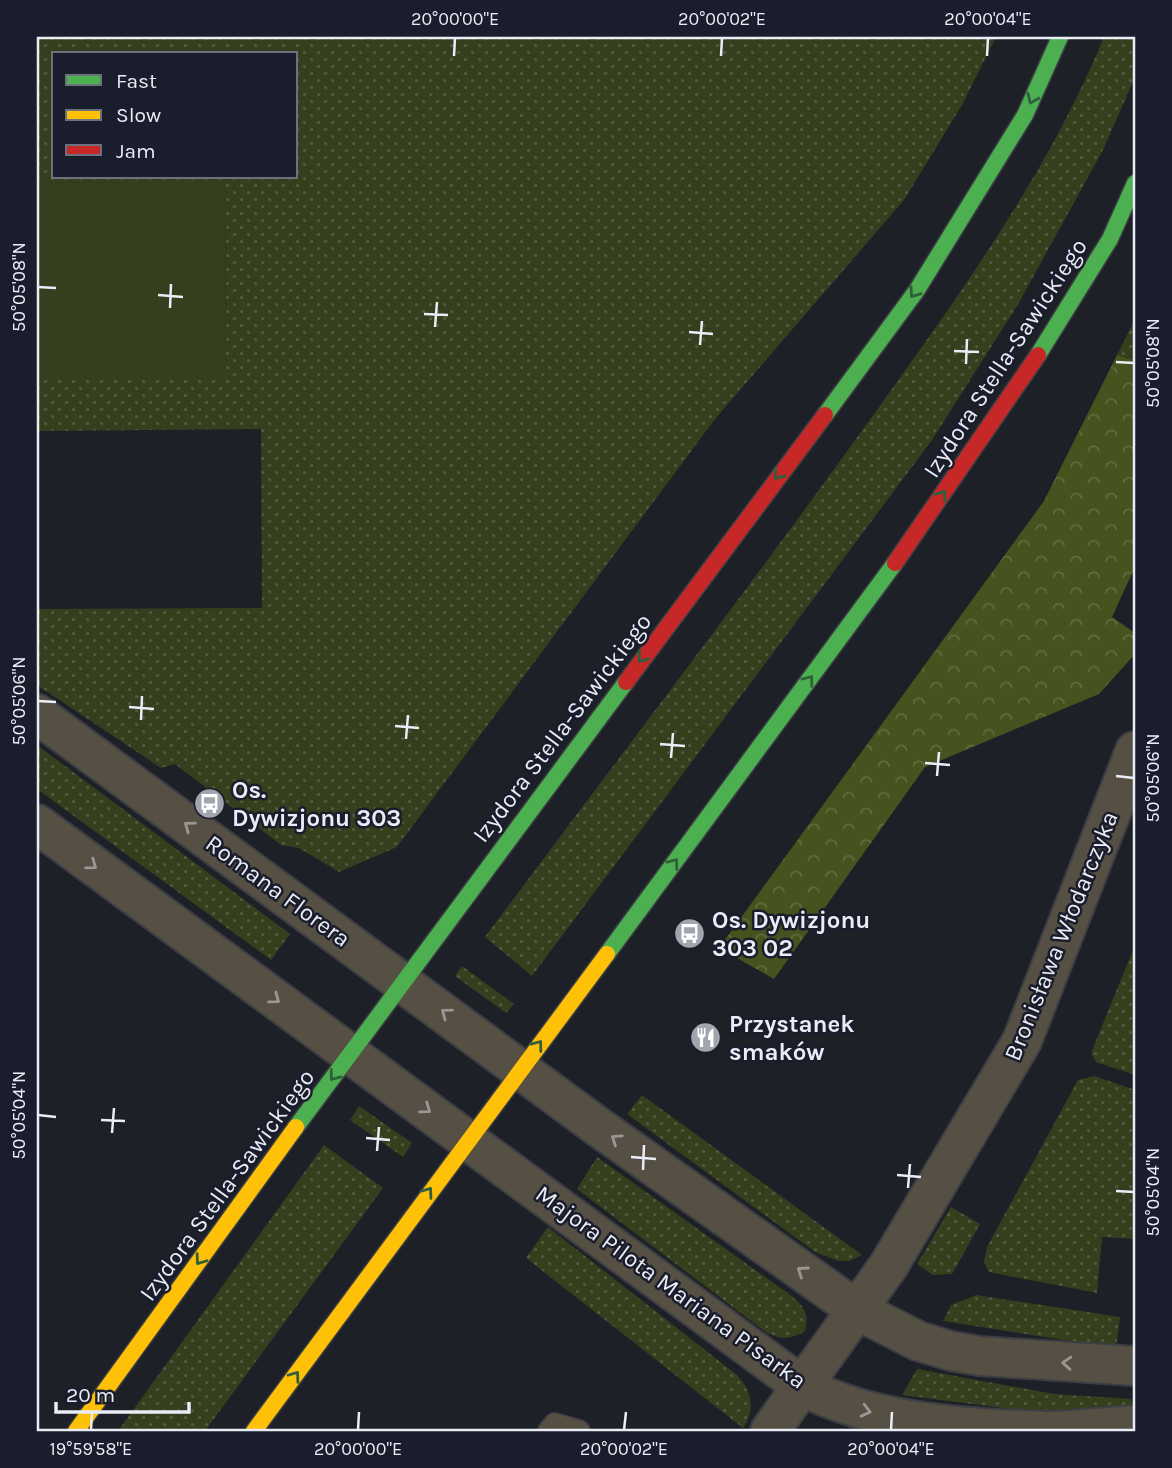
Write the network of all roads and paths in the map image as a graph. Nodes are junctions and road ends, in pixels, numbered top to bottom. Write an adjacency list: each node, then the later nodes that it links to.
1 (1060, 37): 7 (main road, Izydora Stella-Sawickiego, one-way to 7)
2 (1135, 183): 9 (main road, Izydora Stella-Sawickiego, one-way to 2)
3 (37, 713): 7 (street, Romana Florera, one-way to 3)
4 (1135, 751): 5 (street, Bronisława Włodarczyka)
5 (1125, 810): 11 (street, Bronisława Włodarczyka)
6 (37, 824): 8 (street, one-way to 8)
7 (403, 982): 8 (main road, Izydora Stella-Sawickiego); 9 (street, Romana Florera, one-way to 7)
8 (351, 1054): 10 (street, one-way to 10); 15 (main road, Izydora Stella-Sawickiego, one-way to 15)
9 (520, 1069): 10 (main road, Izydora Stella-Sawickiego); 11 (street, one-way to 9)
10 (467, 1139): 13 (street, Majora Pilota Mariana Pisarka); 16 (main road, Izydora Stella-Sawickiego, one-way to 10)
11 (857, 1310): 12 (street, one-way to 11); 13 (street, Bronisława Włodarczyka)
12 (1135, 1366)
13 (802, 1386): 19 (street, Bronisława Włodarczyka); 20 (street, Majora Pilota Mariana Pisarka, one-way to 20)
14 (1135, 1425): 20 (street, Majora Pilota Mariana Pisarka)
15 (76, 1431)
16 (254, 1431)
17 (549, 1431): 18 (lane)
18 (579, 1431)
19 (770, 1431)
20 (1053, 1431)

